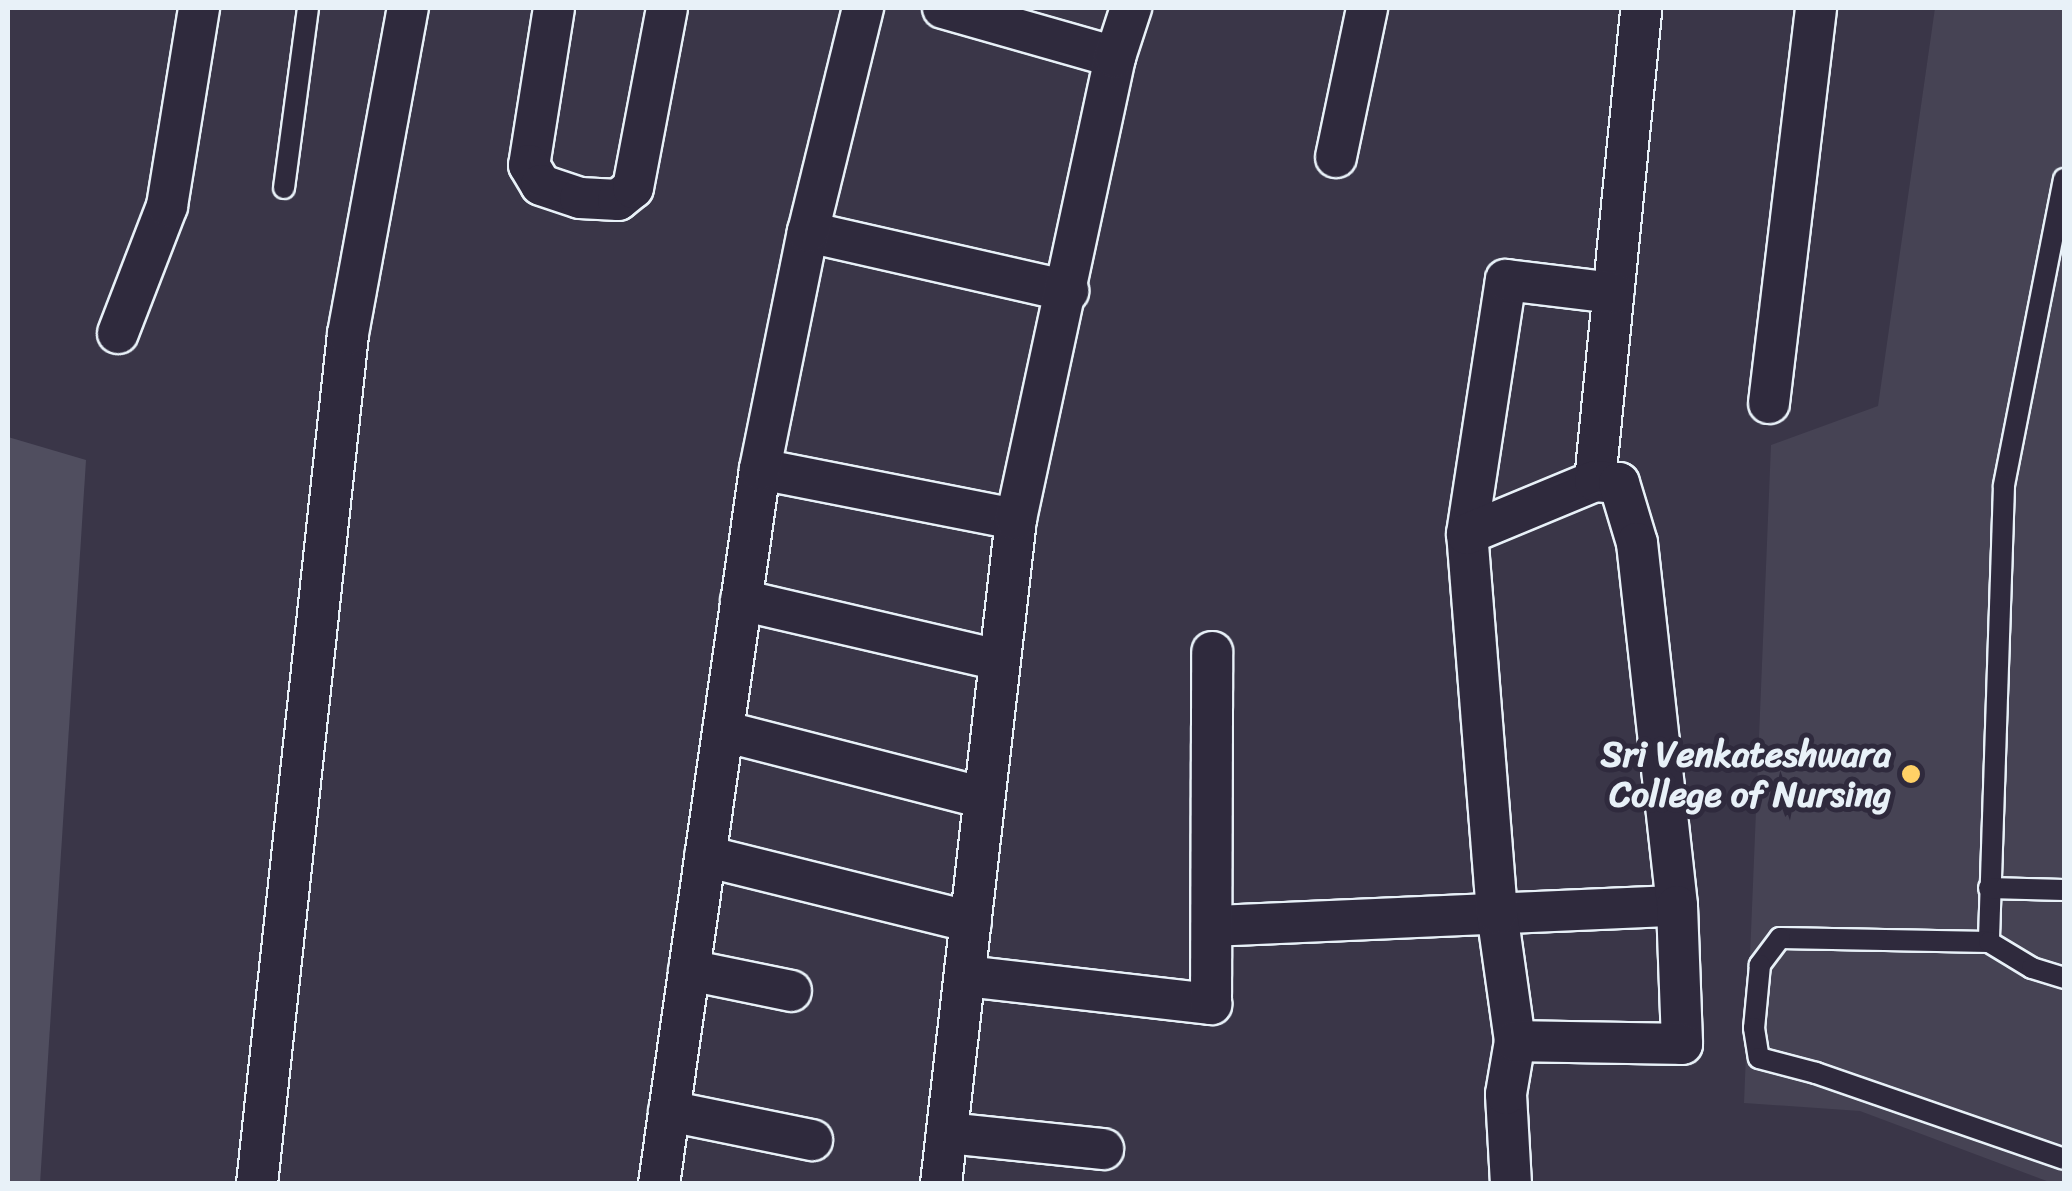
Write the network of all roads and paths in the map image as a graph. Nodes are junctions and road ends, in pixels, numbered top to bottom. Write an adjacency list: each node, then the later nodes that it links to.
1 (199, 8): 19 (street)
2 (308, 8): 15 (lane)
3 (408, 8): 48 (street)
4 (554, 8): 5 (street)
5 (667, 8)
6 (863, 8): 16 (street)
7 (943, 8): 12 (street)
8 (1130, 8): 12 (street)
9 (1367, 8): 13 (street)
10 (1641, 8): 18 (street)
11 (1816, 8): 20 (street)
12 (1115, 57): 17 (street)
13 (1336, 157)
14 (2064, 179): 31 (lane)
15 (284, 188)
16 (808, 232): 17 (street); 21 (street)
17 (1068, 291): 23 (street)
18 (1613, 293): 22 (street); 24 (street)
19 (118, 333)
20 (1769, 403)
21 (760, 469): 23 (street); 25 (street)
22 (1595, 480): 24 (street); 33 (street)
23 (1016, 518): 27 (street)
24 (1467, 534): 34 (street)
25 (741, 600): 27 (street); 28 (street)
26 (1212, 652): 36 (street)
27 (998, 660): 29 (street)
28 (723, 731): 29 (street); 30 (street)
29 (984, 798): 35 (street)
30 (705, 856): 35 (street); 38 (street)
31 (1989, 888): 32 (lane); 37 (lane)
32 (2064, 890)
33 (1677, 906): 34 (street); 42 (street)
34 (1497, 913): 36 (street); 42 (street)
35 (971, 922): 39 (street)
36 (1213, 926): 39 (street)
37 (1989, 942): 40 (lane); 47 (lane)
38 (689, 970): 41 (street); 43 (street)
39 (965, 976): 44 (street)
40 (2064, 978)
41 (791, 991)
42 (1514, 1041): 51 (street)
43 (669, 1111): 45 (street); 49 (street)
44 (947, 1133): 46 (street); 50 (street)
45 (812, 1140)
46 (1103, 1149)
47 (2064, 1160)
48 (257, 1184)
49 (659, 1184)
50 (941, 1184)
51 (1511, 1184)

